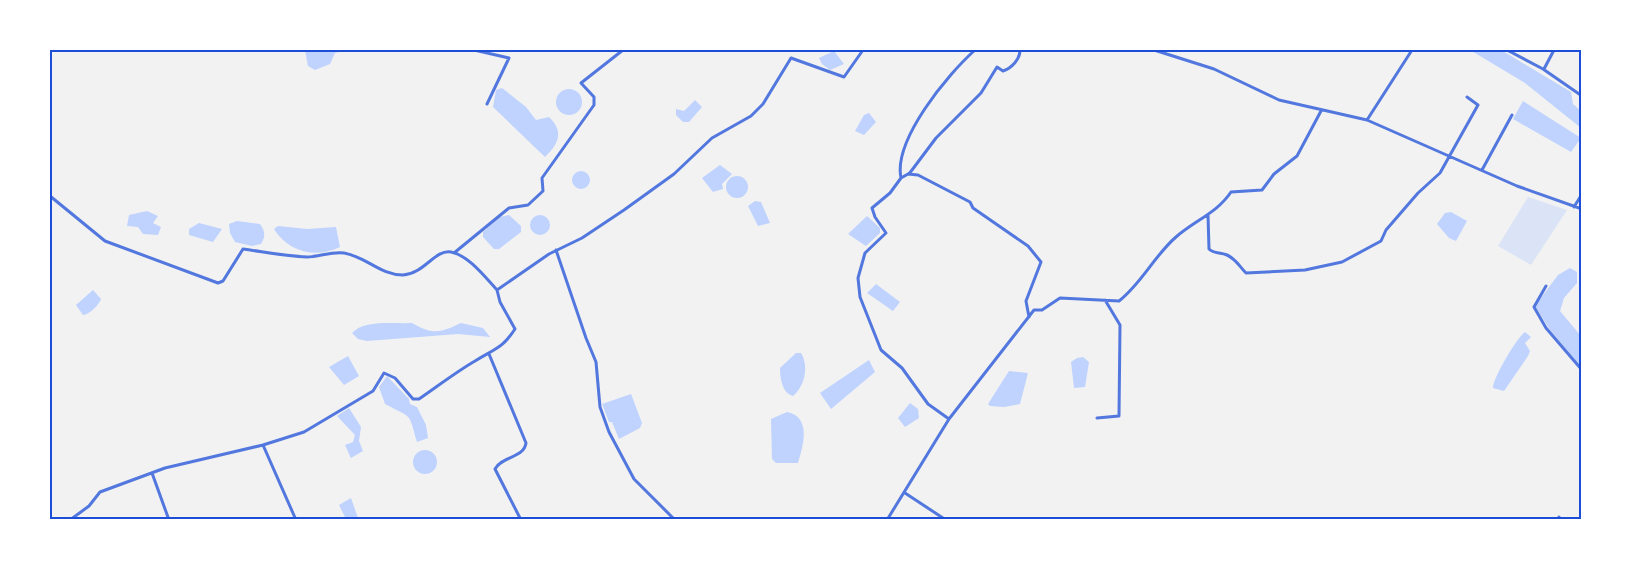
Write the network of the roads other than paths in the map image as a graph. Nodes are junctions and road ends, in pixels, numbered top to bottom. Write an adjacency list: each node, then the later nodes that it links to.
1 (474, 50): 14 (street)
2 (623, 50): 28 (street)
3 (863, 50): 27 (street)
4 (975, 50): 21 (street)
5 (1020, 50): 20 (street)
6 (1154, 50): 10 (street)
7 (1412, 50): 17 (street)
8 (1507, 50): 11 (street)
9 (1554, 50): 11 (street)
10 (1163, 51): 15 (street)
11 (1543, 69): 12 (street)
12 (1581, 96)
13 (1467, 98): 18 (street)
14 (487, 104)
15 (1320, 111): 17 (street); 26 (street)
16 (1512, 115): 19 (street)
17 (1367, 120): 18 (street)
18 (1451, 157): 19 (street); 26 (street)
19 (1482, 170): 24 (street)
20 (908, 174): 21 (street); 32 (street)
21 (901, 178): 36 (street)
22 (1581, 194): 24 (street)
23 (50, 196): 28 (street)
24 (1574, 207): 25 (street)
25 (1581, 209)
26 (1208, 215): 31 (street)
27 (556, 250): 30 (street); 44 (street)
28 (454, 253): 30 (street)
29 (1546, 286): 34 (street)
30 (497, 290): 33 (street)
31 (1105, 300): 32 (street); 35 (street)
32 (1029, 317): 36 (street)
33 (489, 354): 37 (street); 43 (street)
34 (1581, 370)
35 (1097, 418)
36 (948, 419): 39 (street)
37 (263, 446): 38 (street); 42 (street)
38 (152, 473): 40 (street); 41 (street)
39 (905, 493): 45 (street); 46 (street)
40 (70, 519)
41 (169, 519)
42 (296, 519)
43 (521, 519)
44 (675, 519)
45 (887, 519)
46 (946, 519)

